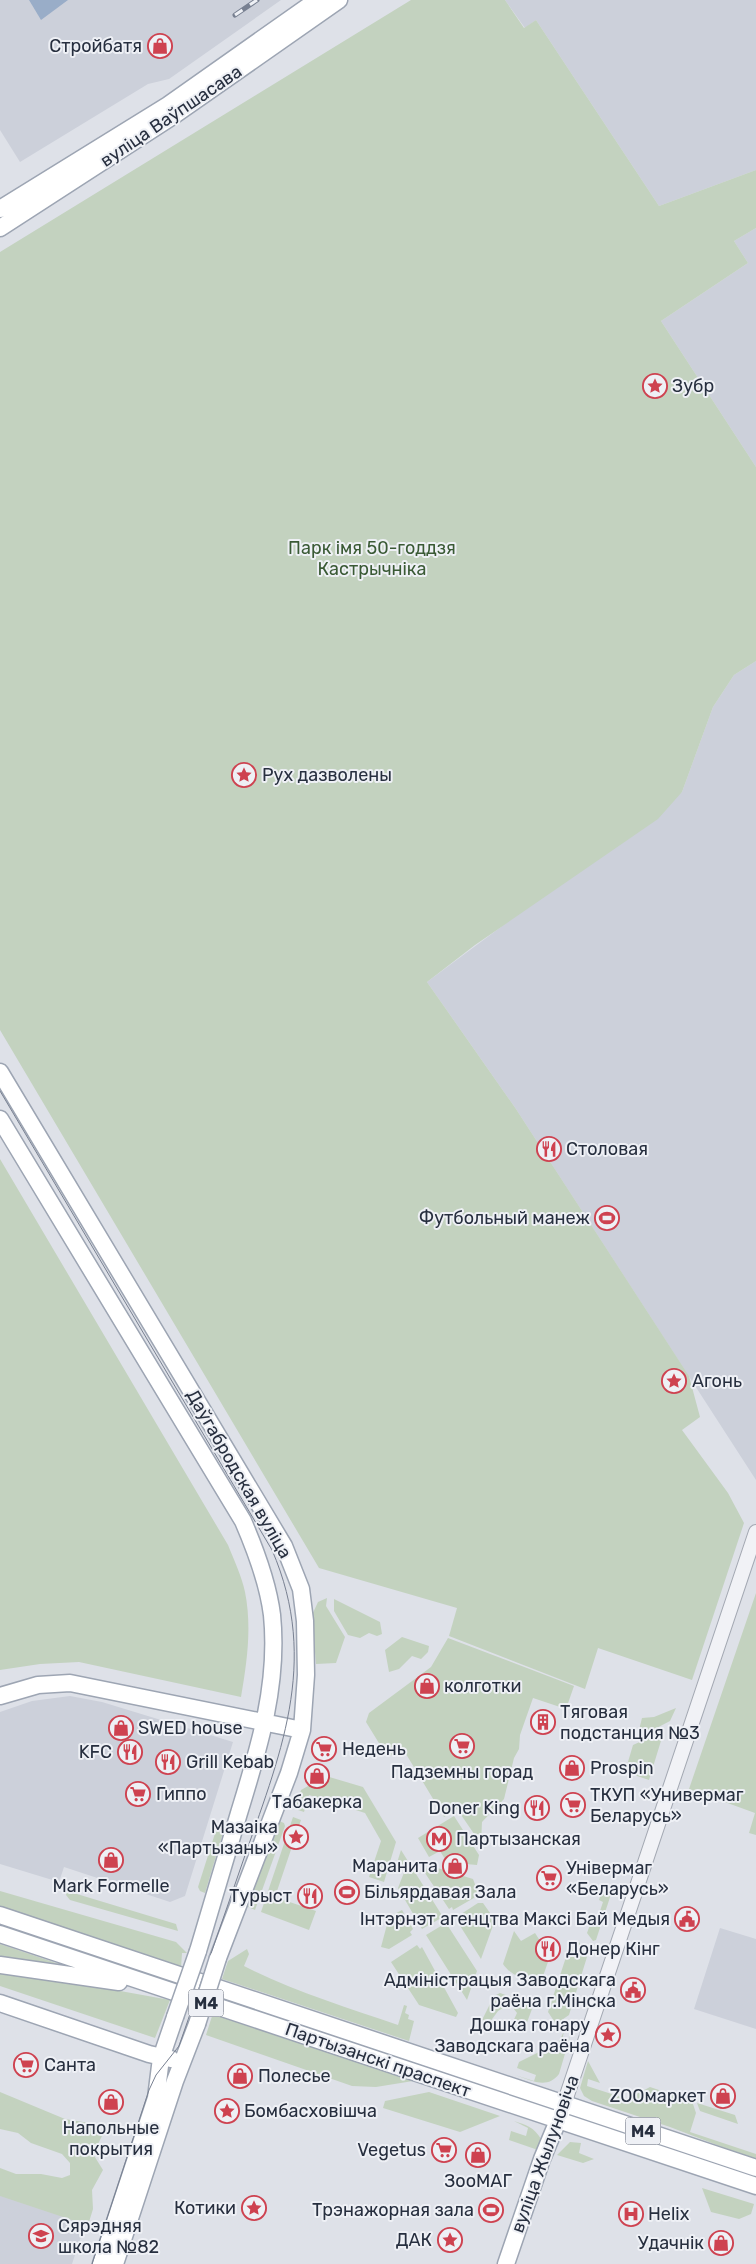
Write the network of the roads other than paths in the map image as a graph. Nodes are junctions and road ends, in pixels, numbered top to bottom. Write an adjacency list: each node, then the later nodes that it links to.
1 (317, 0): 3 (main road, вуліца Ваўпшасава)
2 (340, 0): 4 (main road, вуліца Ваўпшасава)
3 (0, 209)
4 (0, 228)
5 (0, 1072): 10 (main road, Даўгабродская вуліца)
6 (0, 1119): 9 (main road, Даўгабродская вуліца)
7 (756, 1532): 20 (street, вуліца Жылуновіча)
8 (0, 1696): 9 (main road)
9 (265, 1723): 10 (main road); 14 (main road, Даўгабродская вуліца)
10 (302, 1730): 13 (main road, Даўгабродская вуліца)
11 (0, 1915): 20 (main road, Партызанскі праспект / М4)
12 (0, 1934): 16 (main road, Партызанскі праспект / М4)
13 (224, 1941): 14 (main road); 18 (main road, Даўгабродская вуліца, bridge)
14 (199, 1948): 19 (main road, Даўгабродская вуліца, bridge)
15 (0, 1965): 16 (main road)
16 (165, 1989): 21 (main road, Партызанскі праспект / М4)
17 (0, 2003): 19 (main road)
18 (185, 2055): 19 (main road); 25 (main road, Даўгабродская вуліца)
19 (161, 2058): 24 (main road, Даўгабродская вуліца)
20 (564, 2104): 21 (main road, вуліца Жылуновіча); 22 (main road, Партызанскі праспект / М4)
21 (558, 2121): 23 (main road, Партызанскі праспект / М4); 26 (main road, вуліца Жылуновіча)
22 (756, 2168)
23 (756, 2186)
24 (101, 2264)
25 (115, 2264)
26 (506, 2264)

